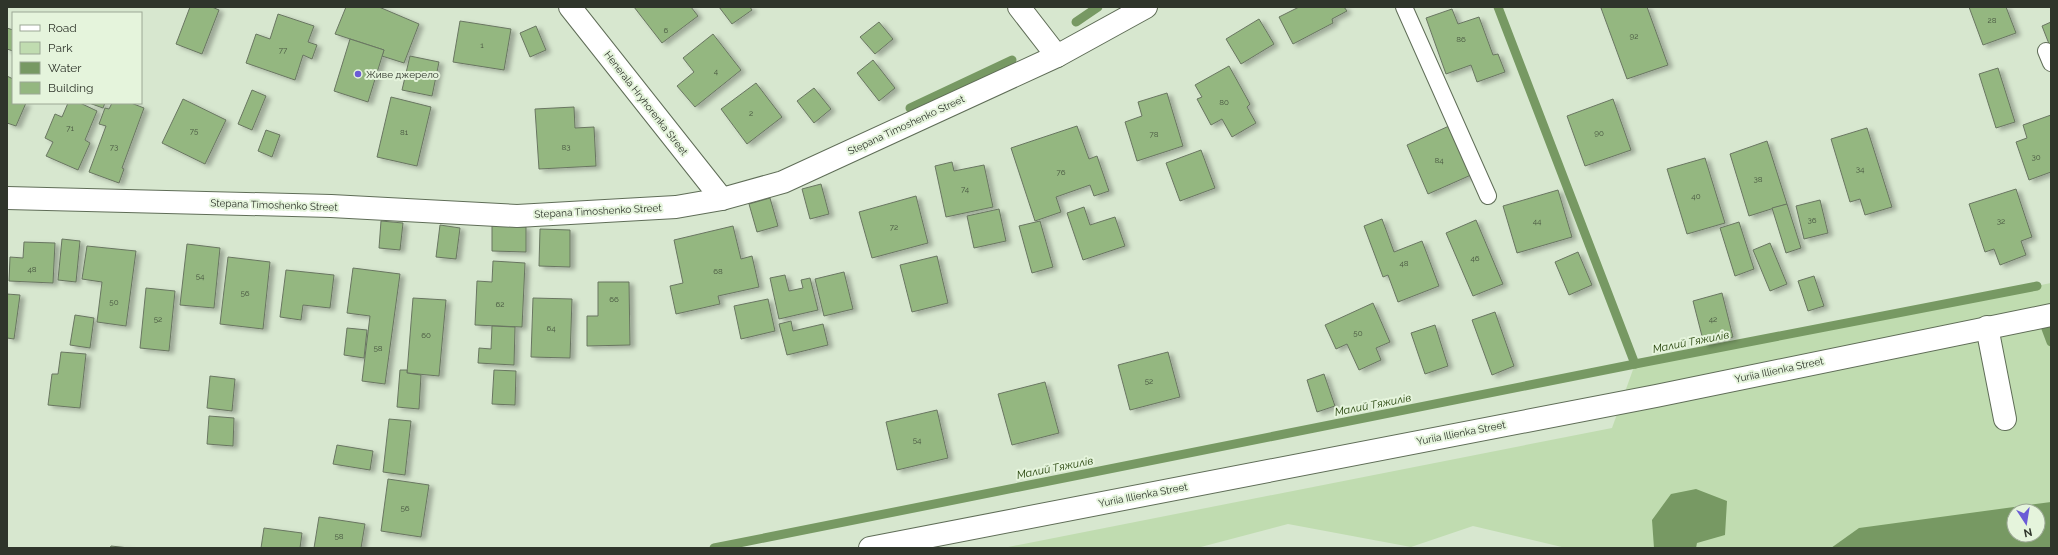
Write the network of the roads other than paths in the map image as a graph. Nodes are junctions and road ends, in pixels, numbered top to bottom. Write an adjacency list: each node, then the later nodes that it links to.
1 (570, 7): 8 (street, Henerala Hryhorenka Street)
2 (1019, 7): 5 (street)
3 (1146, 7): 5 (street, Stepana Timoshenko Street)
4 (1404, 7): 6 (lane)
5 (1057, 56): 8 (street, Stepana Timoshenko Street)
6 (1488, 196)
7 (7, 198): 8 (street, Stepana Timoshenko Street)
8 (722, 200)
9 (2051, 315): 10 (street, Yuriia Illienka Street)
10 (1987, 327): 11 (street); 12 (street, Yuriia Illienka Street)
11 (2005, 419)
12 (870, 548)

